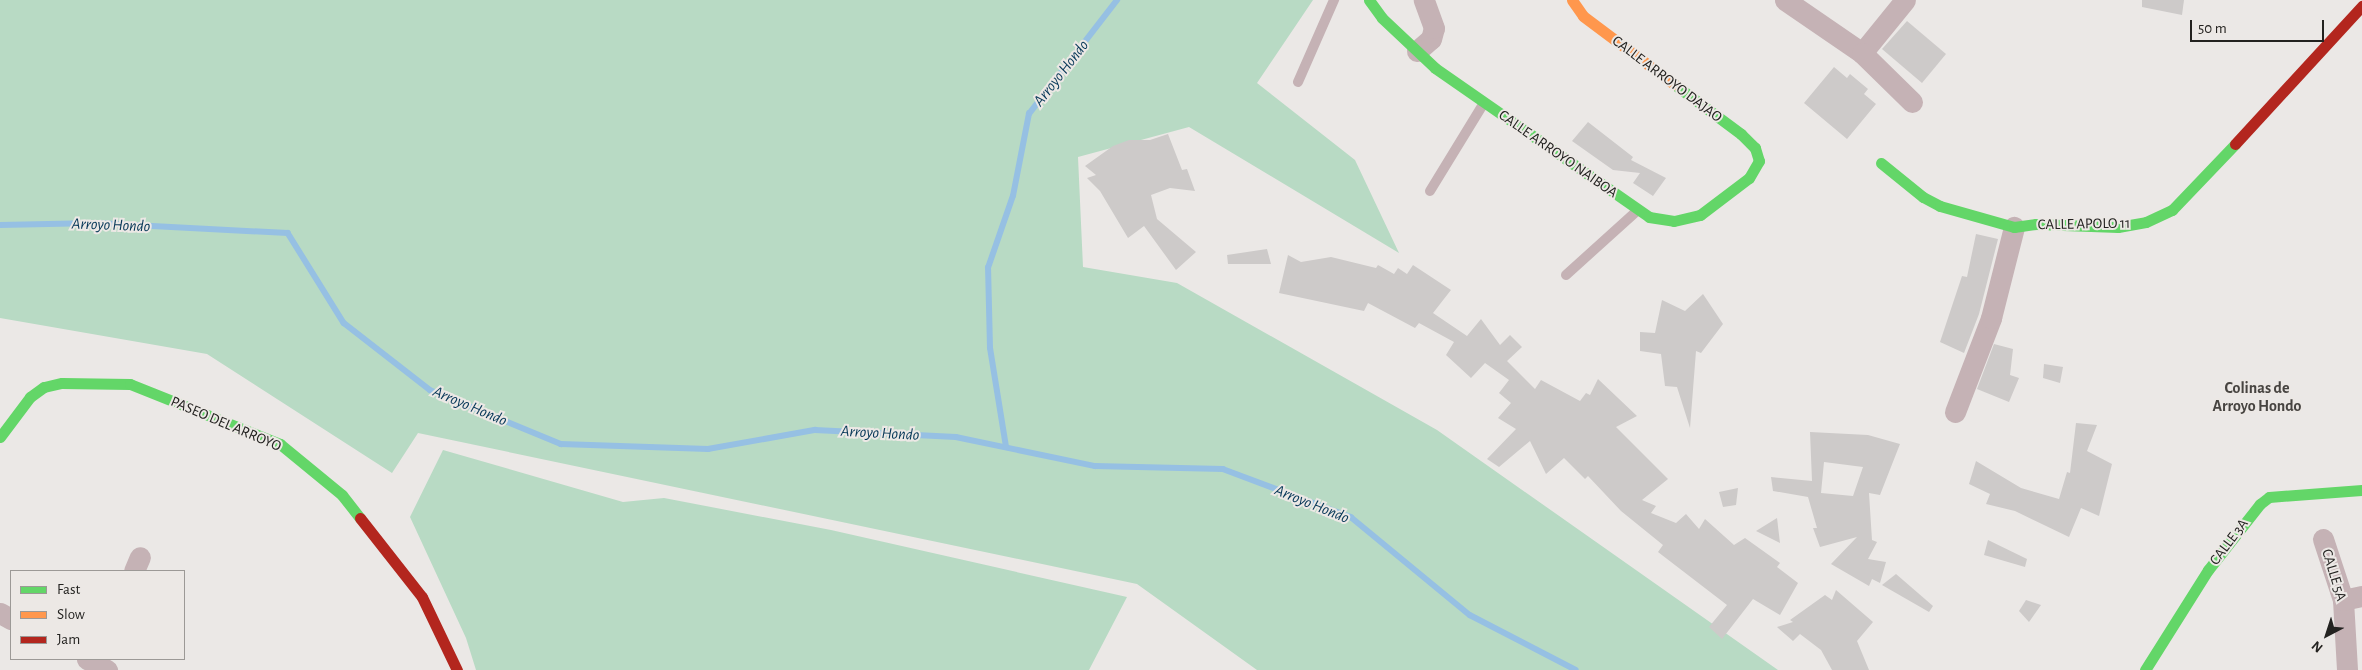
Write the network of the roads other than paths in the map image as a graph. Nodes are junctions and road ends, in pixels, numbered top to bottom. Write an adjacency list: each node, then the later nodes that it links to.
1 (1334, 0): 10 (lane)
2 (1369, 0): 8 (street, CALLE ARROYO NAIBOA)
3 (1424, 0): 8 (street)
4 (1572, 0): 13 (street, CALLE ARROYO DAJAO)
5 (1785, 0): 9 (street)
6 (1905, 0): 9 (street)
7 (2362, 6): 17 (street, CALLE APOLO 11)
8 (1417, 51): 11 (street, CALLE ARROYO NAIBOA)
9 (1862, 53): 12 (street)
10 (1298, 82)
11 (1484, 102): 15 (lane); 16 (street, CALLE ARROYO NAIBOA)
12 (1912, 102)
13 (1758, 161): 16 (street, CALLE ARROYO NAIBOA)
14 (1881, 164): 17 (street, CALLE APOLO 11)
15 (1430, 191)
16 (1638, 210): 18 (lane)
17 (2014, 227): 19 (street)
18 (1566, 275)
19 (1955, 412)
20 (0, 437): 24 (street, PASEO DEL ARROYO)
21 (2362, 490): 25 (street, CALLE 3A)
22 (2323, 539): 23 (street, CALLE 5A)
23 (2353, 598): 26 (street, CALLE 5A)
24 (457, 670)
25 (2145, 670)
26 (2347, 670)

